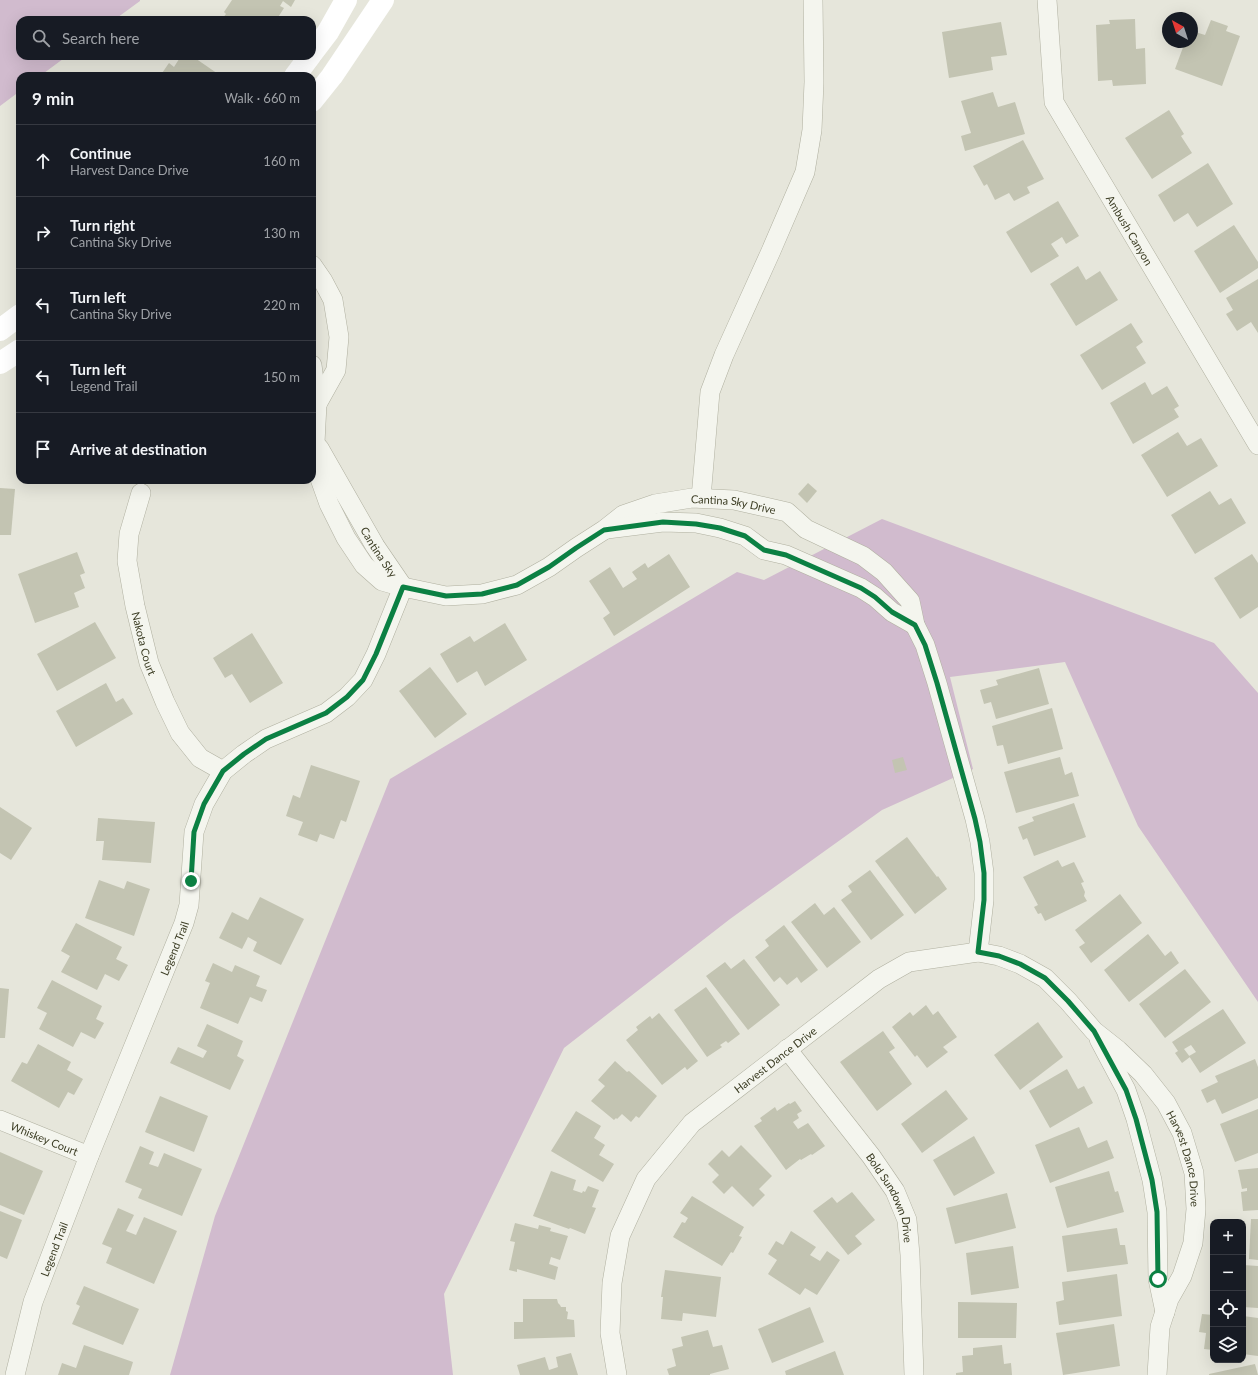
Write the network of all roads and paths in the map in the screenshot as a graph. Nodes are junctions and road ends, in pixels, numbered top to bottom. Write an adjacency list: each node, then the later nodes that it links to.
1 (346, 0): 5 (street)
2 (383, 0): 8 (street)
3 (813, 0): 20 (street)
4 (1047, 0): 18 (street, Ambush Canyon)
5 (316, 48)
6 (307, 60): 7 (street)
7 (298, 72)
8 (316, 96)
9 (316, 271): 15 (street, Cantina Sky)
10 (16, 318): 11 (street)
11 (0, 330)
12 (16, 353): 13 (street)
13 (0, 363)
14 (316, 396): 15 (street, Cantina Sky)
15 (317, 404): 16 (street, Cantina Sky)
16 (316, 416)
17 (316, 443): 22 (street, Cantina Sky)
18 (1258, 445)
19 (142, 493): 24 (street, Nakota Court)
20 (701, 498): 21 (street, Cantina Sky Drive); 23 (street, Cantina Sky Drive)
21 (604, 530): 22 (street, Cantina Sky Drive); 23 (street, Cantina Sky Drive)
22 (403, 587): 24 (street, Legend Trail)
23 (915, 625): 25 (street, Cantina Sky Drive)
24 (223, 771): 29 (street, Legend Trail)
25 (978, 952): 26 (street, Harvest Dance Drive); 27 (street, Harvest Dance Drive)
26 (1094, 1031): 30 (street, Harvest Dance Drive); 30 (street, Harvest Dance Drive)
27 (787, 1050): 32 (street, Harvest Dance Drive); 33 (street, Bold Sundown Drive)
28 (0, 1120): 29 (street, Whiskey Court)
29 (89, 1156): 31 (street, Legend Trail)
30 (1165, 1312): 34 (street, Harvest Dance Drive)
31 (15, 1375)
32 (617, 1375)
33 (914, 1375)
34 (1157, 1375)

